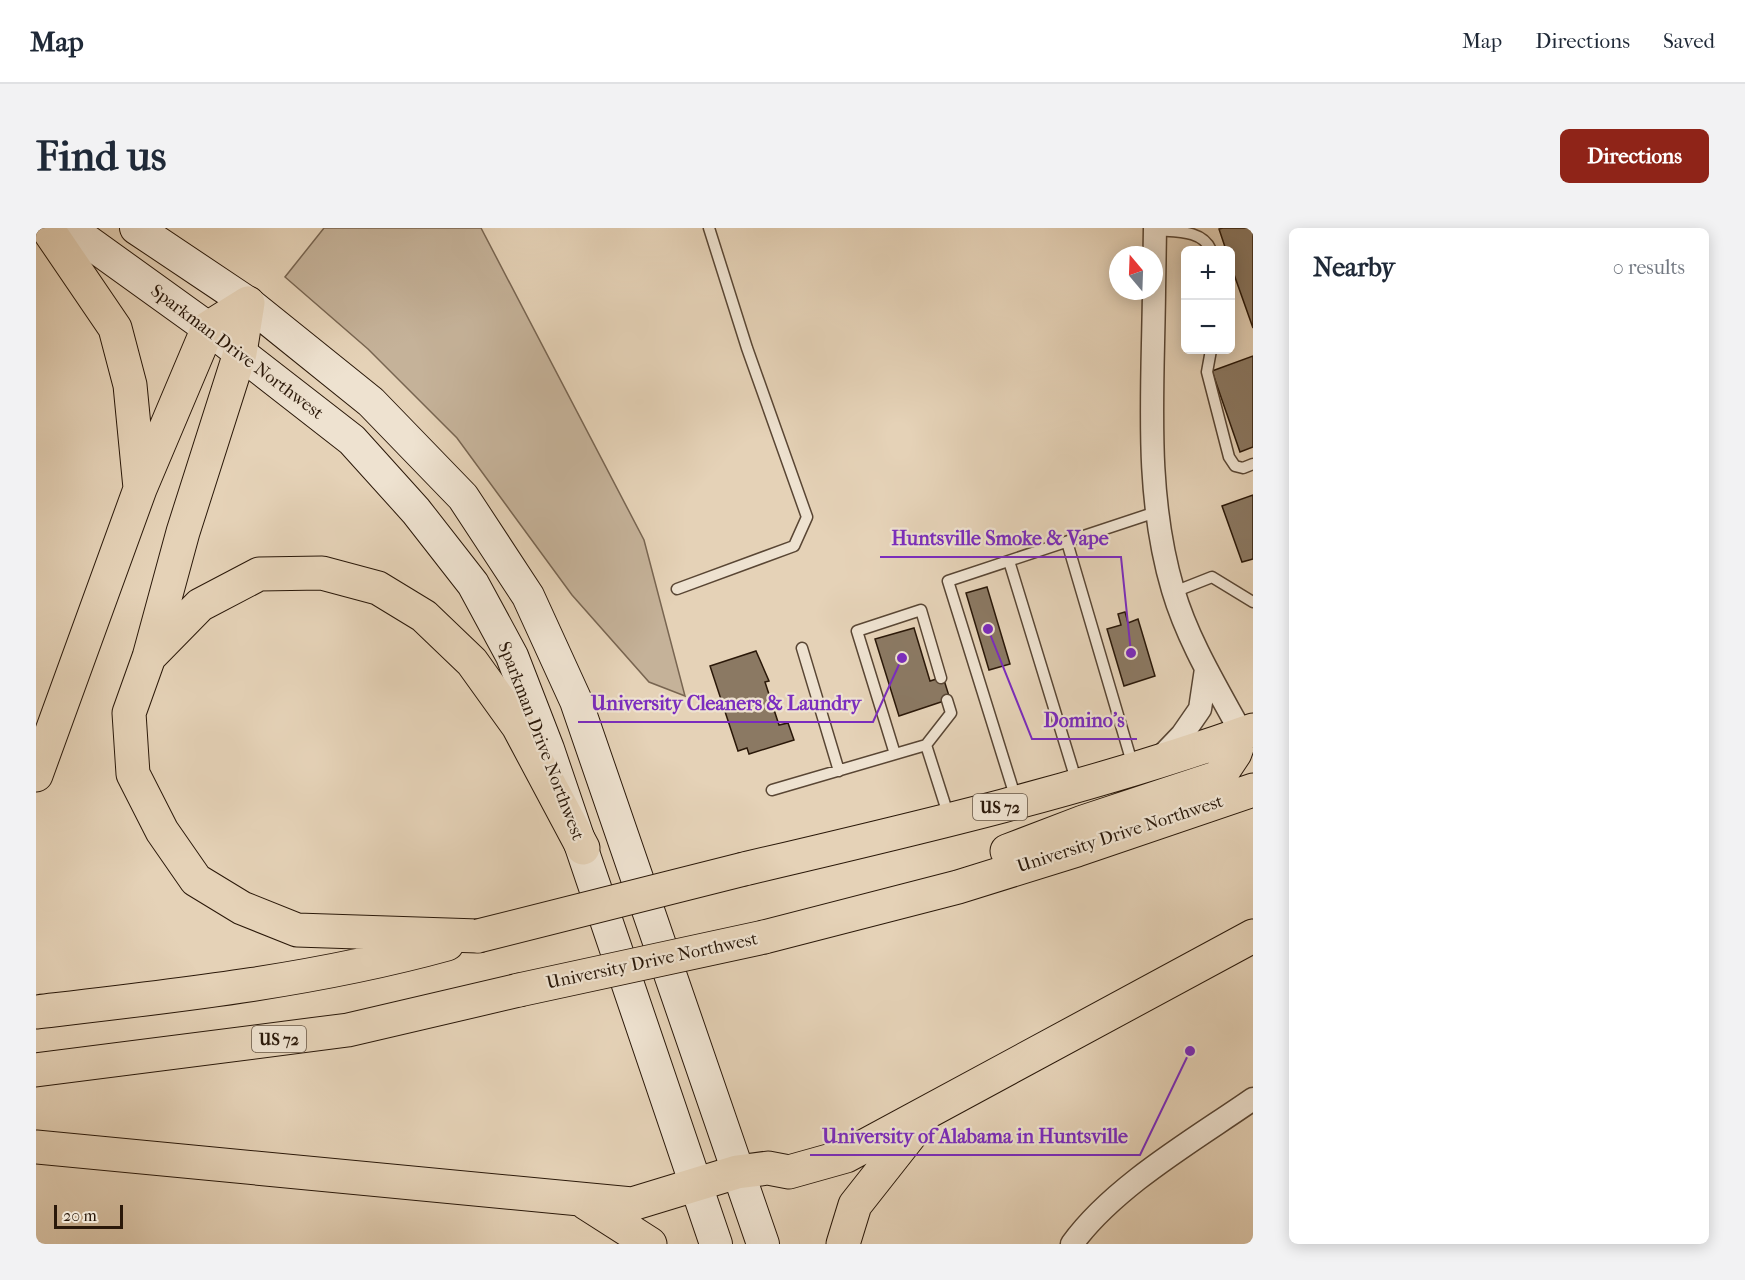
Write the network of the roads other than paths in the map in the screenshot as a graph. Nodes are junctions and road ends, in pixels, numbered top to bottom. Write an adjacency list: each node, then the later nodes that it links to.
1 (47, 228): 14 (highway)
2 (69, 228): 10 (main road, Sparkman Drive Northwest)
3 (136, 228): 9 (main road)
4 (709, 228): 18 (lane)
5 (1155, 229): 6 (street); 7 (lane)
6 (1155, 246)
7 (1209, 246)
8 (1154, 300): 15 (street)
9 (248, 303): 10 (highway); 11 (highway); 46 (main road)
10 (208, 328): 11 (main road, Sparkman Drive Northwest); 14 (highway)
11 (240, 353): 22 (highway); 37 (main road, Sparkman Drive Northwest)
12 (1210, 354): 13 (lane)
13 (1253, 464)
14 (140, 489): 31 (highway)
15 (1156, 512): 16 (lane); 19 (street)
16 (1067, 542): 17 (lane); 29 (lane)
17 (1009, 561): 32 (lane); 35 (lane)
18 (676, 589)
19 (1174, 592): 20 (lane); 23 (street)
20 (1253, 602)
21 (802, 648): 30 (lane)
22 (148, 657): 37 (highway); 39 (highway)
23 (1206, 669): 26 (street); 29 (street)
24 (941, 678): 28 (lane)
25 (947, 700): 27 (lane)
26 (1248, 732): 29 (highway, US 72); 38 (highway, US 72)
27 (926, 745): 28 (lane); 36 (lane)
28 (895, 754): 30 (lane)
29 (1143, 767): 32 (highway, US 72)
30 (838, 771): 33 (lane)
31 (36, 775)
32 (1078, 786): 35 (highway, US 72)
33 (772, 790)
34 (1253, 790): 38 (highway, University Drive Northwest / US 72)
35 (1017, 802): 36 (highway, US 72)
36 (950, 820): 39 (highway, US 72, bridge)
37 (583, 848): 47 (main road, Sparkman Drive Northwest)
38 (958, 887): 42 (highway, University Drive Northwest / US 72, bridge)
39 (478, 936): 41 (highway, US 72)
40 (1253, 936): 44 (highway)
41 (36, 1012)
42 (36, 1070)
43 (1253, 1099): 53 (street)
44 (930, 1109): 46 (highway); 52 (highway)
45 (36, 1147): 48 (highway)
46 (737, 1172): 47 (highway); 51 (main road)
47 (695, 1186): 48 (highway); 50 (main road, Sparkman Drive Northwest)
48 (579, 1199): 49 (highway)
49 (650, 1244)
50 (716, 1244)
51 (763, 1244)
52 (843, 1244)
53 (1072, 1244)

